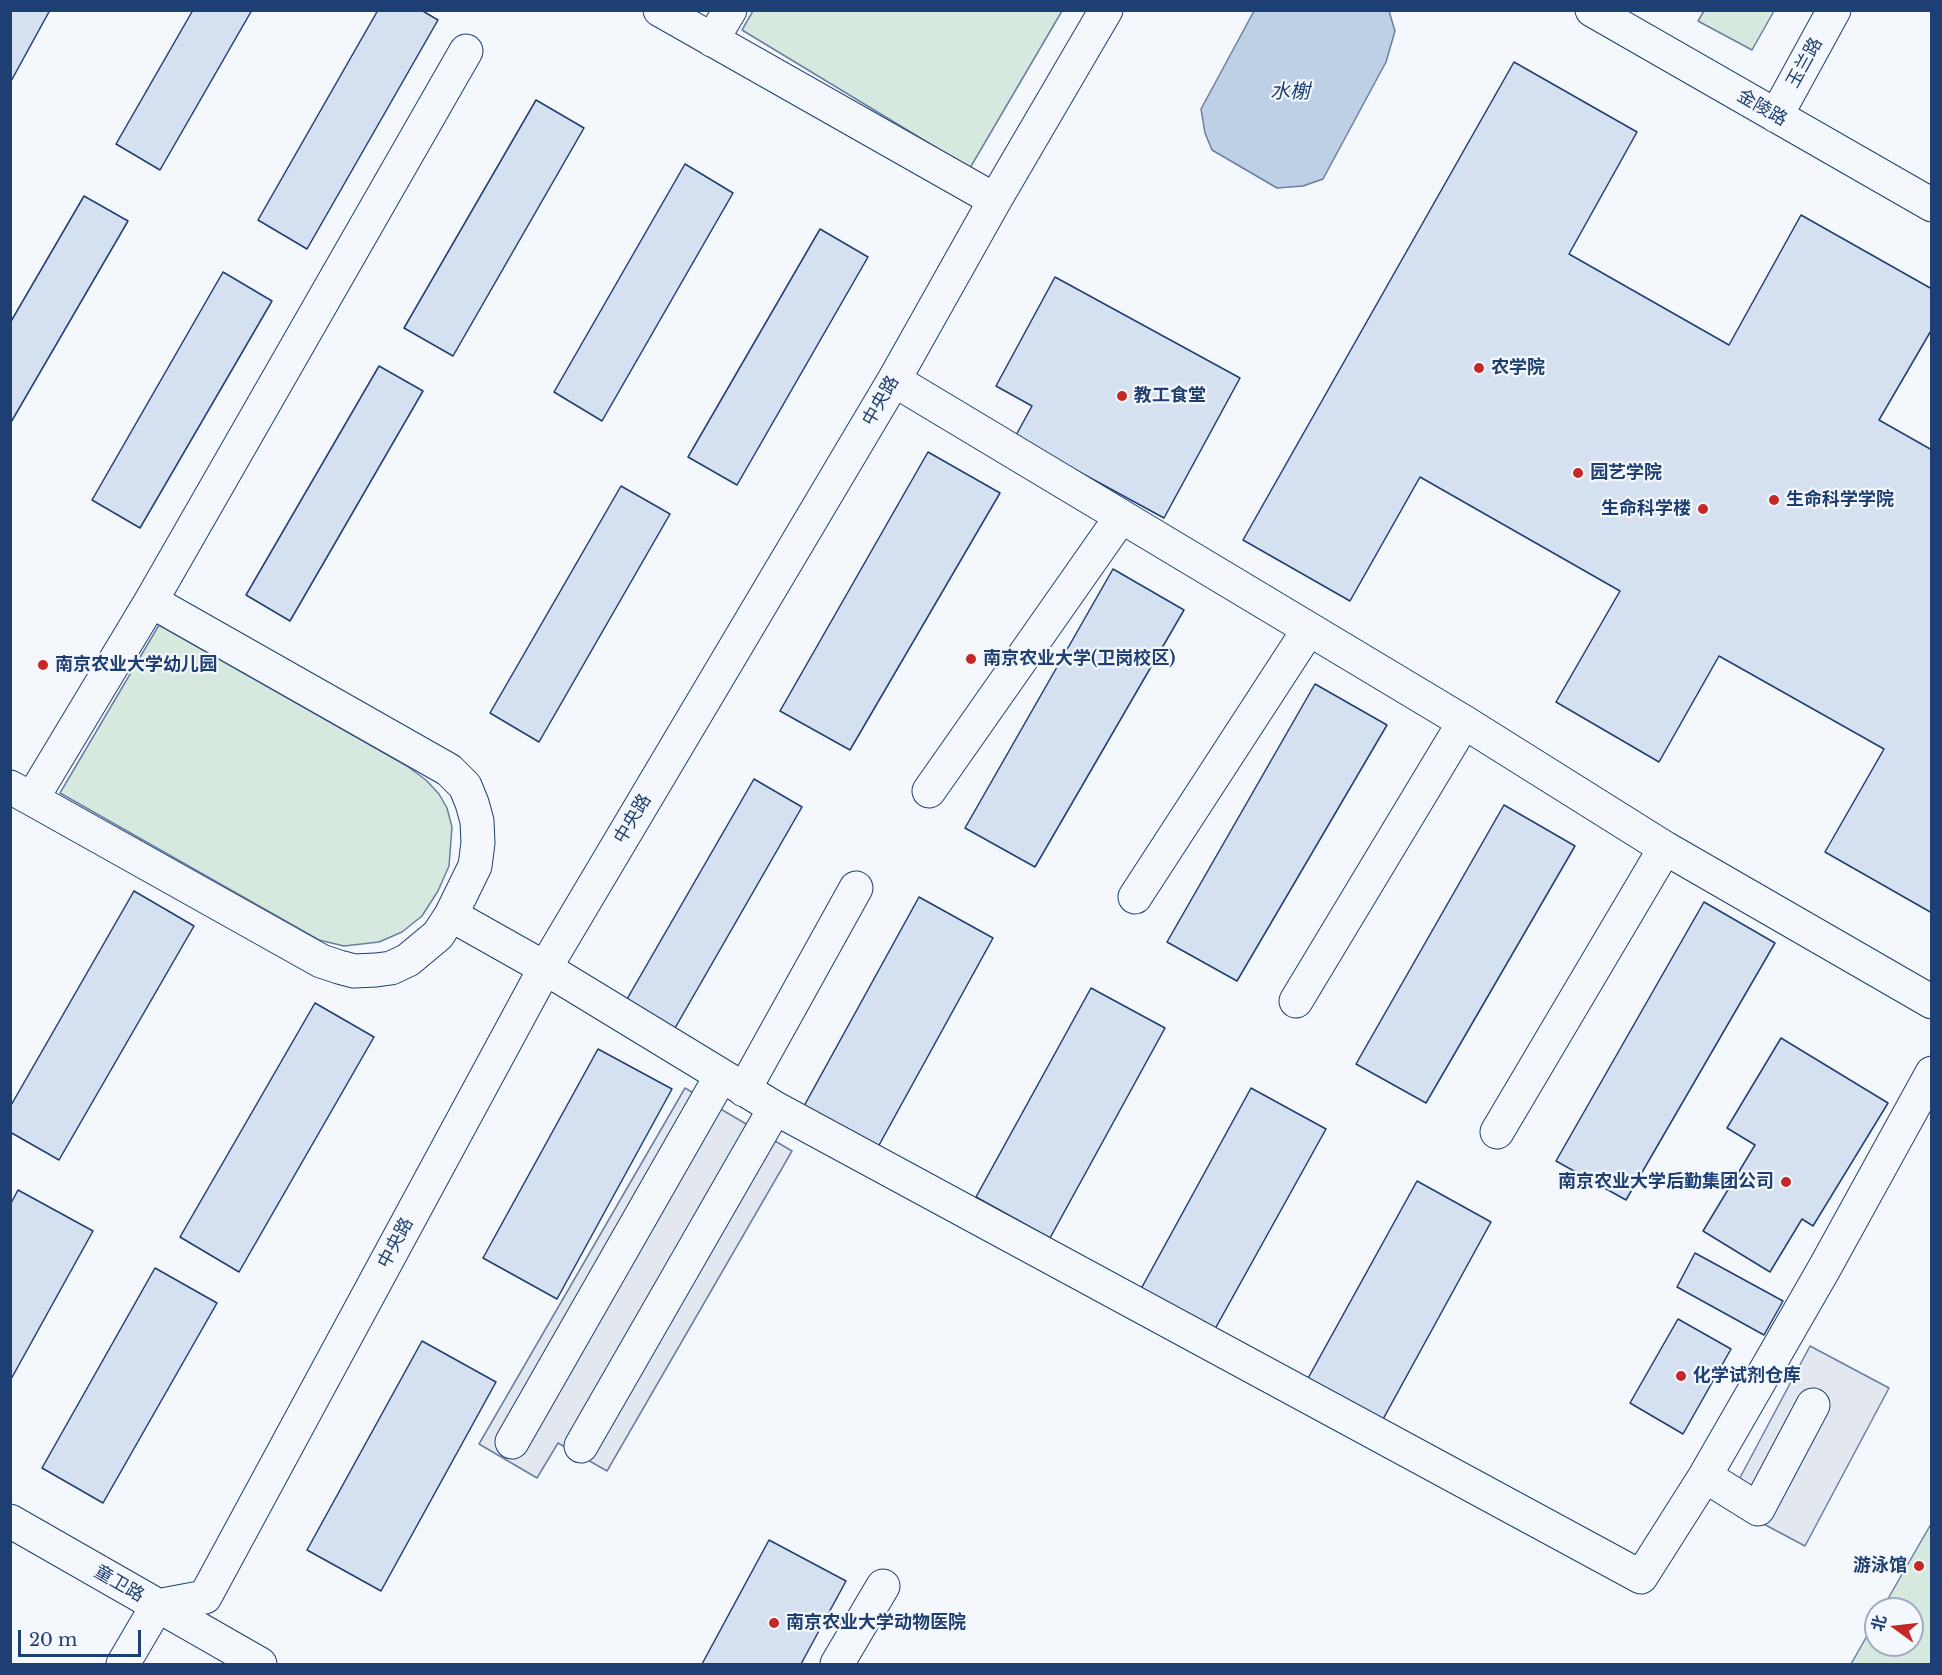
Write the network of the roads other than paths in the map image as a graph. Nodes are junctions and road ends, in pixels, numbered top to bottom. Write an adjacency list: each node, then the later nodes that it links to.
1 (660, 10): 6 (street)
2 (730, 10): 6 (street)
3 (1106, 10): 9 (street, 中央路)
4 (1592, 10): 8 (street, 金陵路)
5 (1834, 10): 8 (street, 玉兰路)
6 (712, 40): 9 (street)
7 (466, 51): 13 (street)
8 (1776, 116): 10 (street, 金陵路)
9 (995, 200): 11 (street, 中央路)
10 (1932, 205)
11 (894, 380): 12 (street); 22 (street, 中央路)
12 (1121, 517): 14 (street); 16 (street)
13 (151, 601): 17 (street); 21 (street)
14 (1308, 629): 15 (street); 20 (street)
15 (1464, 722): 18 (street); 23 (street)
16 (929, 791)
17 (21, 793): 21 (street)
18 (1665, 848): 24 (street); 28 (street)
19 (856, 888): 26 (street)
20 (1135, 897)
21 (452, 915): 22 (street)
22 (545, 968): 26 (street); 35 (street, 中央路)
23 (1296, 1001)
24 (1932, 1002)
25 (1932, 1073): 32 (street)
26 (732, 1083): 27 (street); 30 (street)
27 (775, 1108): 31 (street); 32 (street)
28 (1497, 1132)
29 (1813, 1406): 32 (street)
30 (512, 1442)
31 (581, 1446)
32 (1705, 1476)
33 (10, 1521): 35 (street, 童卫路)
34 (883, 1586): 38 (street)
35 (157, 1606): 36 (street); 37 (street, 童卫路)
36 (123, 1665)
37 (260, 1665)
38 (837, 1665)

